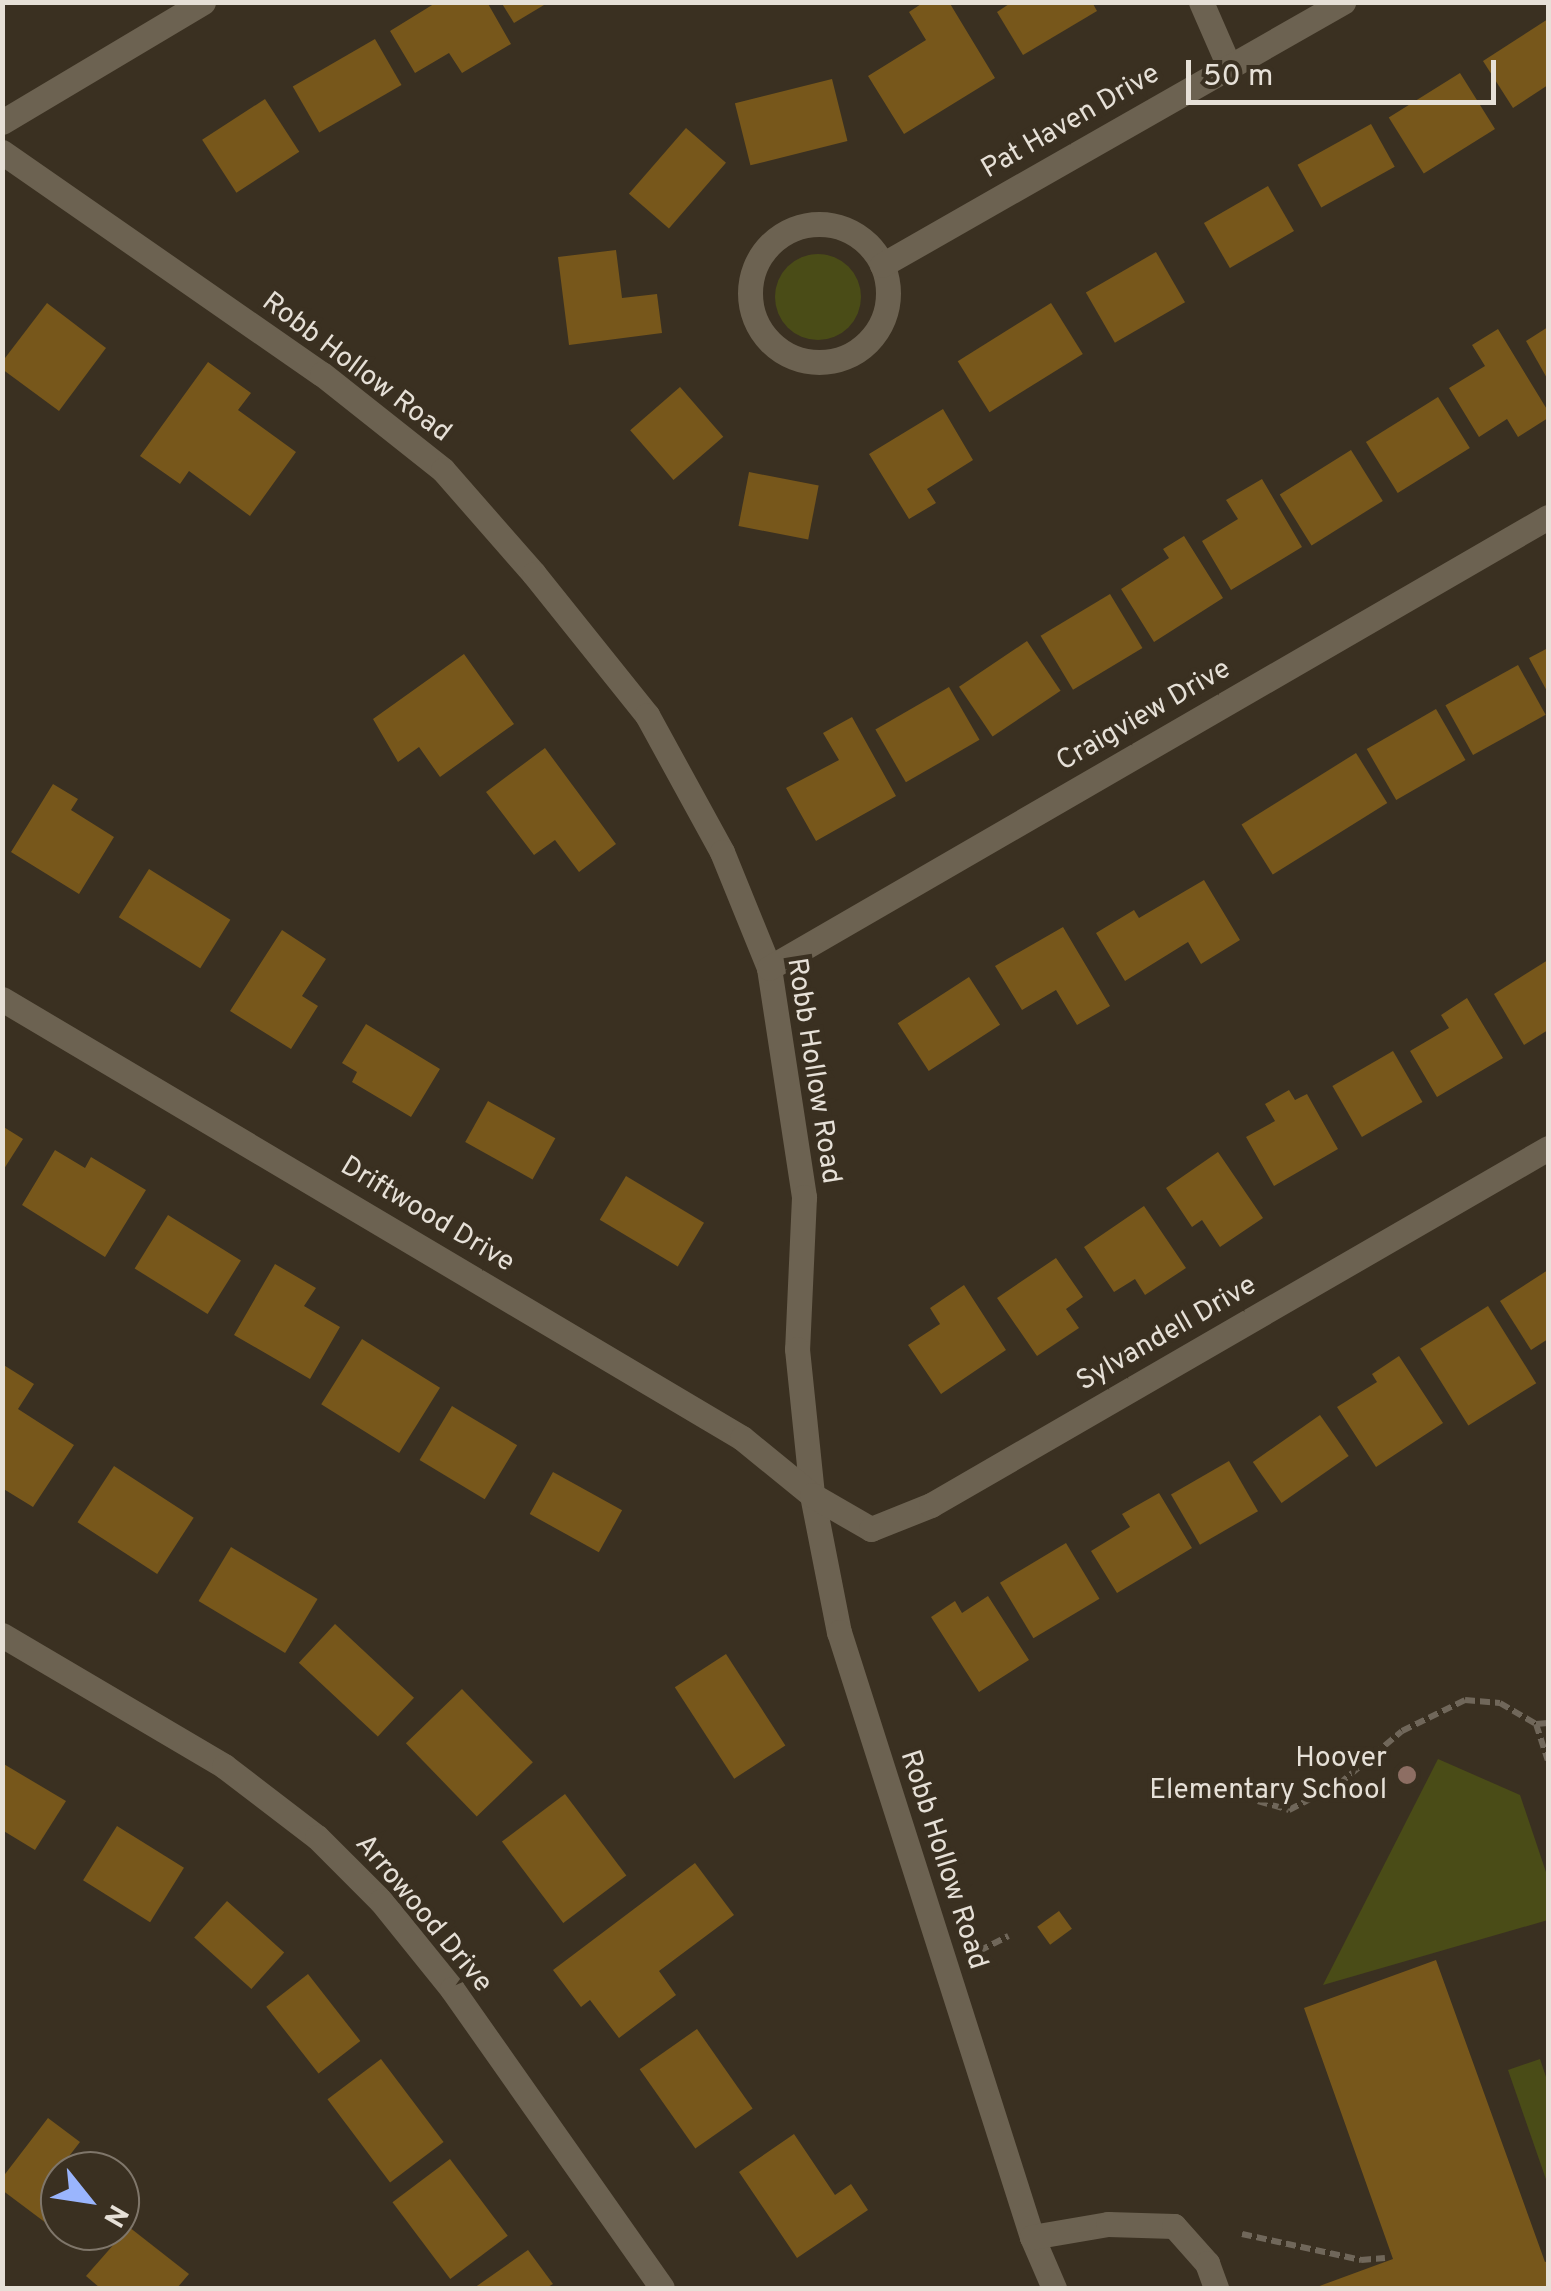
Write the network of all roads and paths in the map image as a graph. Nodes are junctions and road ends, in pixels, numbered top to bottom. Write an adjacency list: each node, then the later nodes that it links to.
1 (203, 2): 5 (street)
2 (1201, 2): 4 (street)
3 (1343, 2): 4 (street, Pat Haven Drive)
4 (1229, 66): 7 (street, Pat Haven Drive)
5 (2, 122)
6 (2, 152): 9 (street, Robb Hollow Road)
7 (882, 265): 7 (street)
8 (1548, 517): 9 (street, Craigview Drive)
9 (769, 968): 12 (street, Robb Hollow Road)
10 (2, 999): 12 (street, Driftwood Drive)
11 (1548, 1148): 12 (street, Sylvandell Drive)
12 (812, 1494): 21 (street, Robb Hollow Road)
13 (2, 1635): 23 (street, Arrowood Drive)
14 (1548, 1723): 15 (path)
15 (1536, 1724): 16 (path); 17 (path)
16 (1548, 1760)
17 (1258, 1800)
18 (1008, 1936): 19 (path)
19 (979, 1951)
20 (1242, 2234): 22 (path)
21 (1032, 2237): 24 (street, Robb Hollow Road); 25 (street)
22 (1385, 2258)
23 (662, 2288)
24 (1054, 2288)
25 (1216, 2288)

